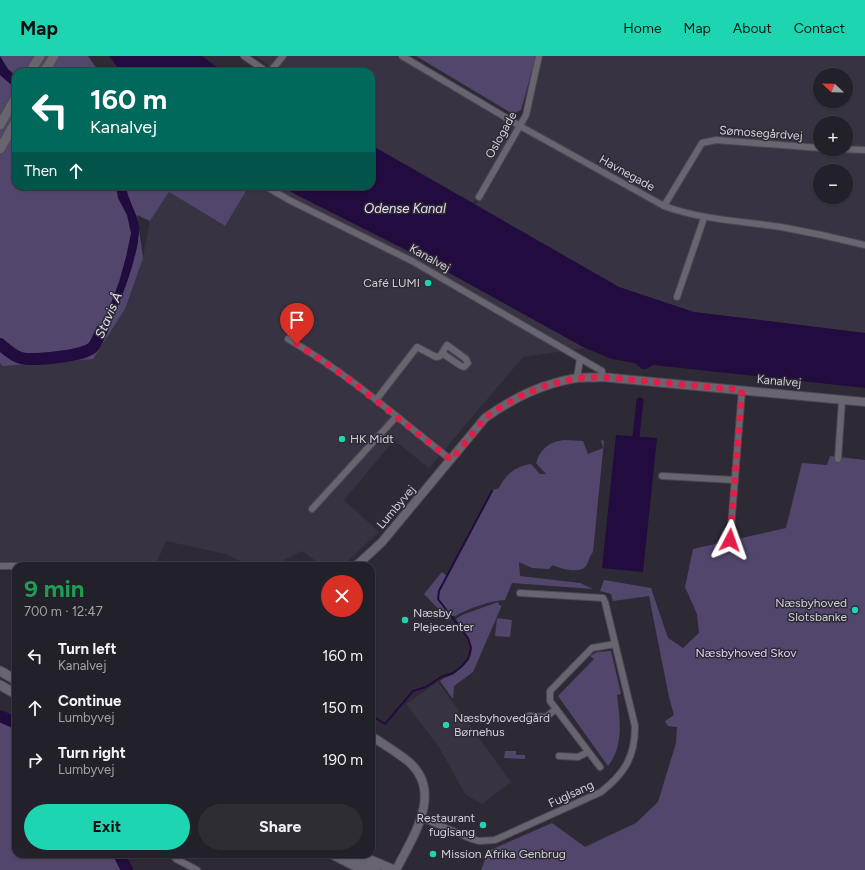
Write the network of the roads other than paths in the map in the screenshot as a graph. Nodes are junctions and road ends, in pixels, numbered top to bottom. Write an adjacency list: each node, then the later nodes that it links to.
1 (40, 56): 7 (main road)
2 (54, 56): 8 (main road)
3 (244, 56): 9 (street)
4 (283, 56): 10 (street)
5 (402, 56): 13 (street, Havnegade)
6 (540, 56): 13 (street, Oslogade)
7 (32, 68)
8 (46, 68)
9 (261, 68)
10 (273, 68)
11 (12, 104): 12 (main road)
12 (0, 125)
13 (520, 126): 20 (street, Oslogade); 21 (street, Havnegade)
14 (12, 128): 16 (main road)
15 (813, 147): 21 (street, Sømosegårdvej)
16 (0, 149)
17 (853, 150): 18 (street)
18 (865, 150)
19 (272, 190): 27 (street, Kanalvej)
20 (479, 197)
21 (664, 206): 22 (street, Havnegade)
22 (704, 218): 23 (street, Havnegade); 24 (street)
23 (865, 244)
24 (677, 297)
25 (288, 339): 31 (street)
26 (442, 353): 31 (street)
27 (580, 359): 28 (street, Kanalvej); 29 (street)
28 (602, 377): 29 (street, Lumbyvej); 30 (street, Kanalvej)
29 (578, 378): 36 (street, Lumbyvej)
30 (742, 390): 32 (street, Kanalvej); 38 (street)
31 (376, 400): 34 (street)
32 (842, 400): 33 (street, Kanalvej); 35 (street)
33 (865, 402)
34 (396, 417): 36 (street); 39 (street)
35 (838, 459)
36 (451, 460): 41 (street, Lumbyvej)
37 (662, 476): 38 (street)
38 (735, 480): 40 (street)
39 (312, 509)
40 (730, 540)
41 (360, 562)
42 (0, 566): 43 (street)
43 (12, 566)
44 (520, 593): 45 (street, Fuglsang)
45 (616, 644): 50 (street, Fuglsang); 56 (street, Fuglsang)
46 (0, 670): 47 (main road)
47 (12, 678)
48 (0, 685): 49 (main road)
49 (12, 692)
50 (556, 709): 51 (street); 53 (street, Fuglsang)
51 (529, 716)
52 (375, 739): 56 (street)
53 (588, 752): 54 (street); 55 (street, Fuglsang)
54 (559, 756)
55 (600, 767)
56 (422, 818): 64 (street)
57 (175, 858): 61 (street)
58 (340, 858): 62 (main road)
59 (342, 858): 63 (street)
60 (366, 858): 64 (main road)
61 (197, 870)
62 (363, 870)
63 (376, 870)
64 (395, 870)

